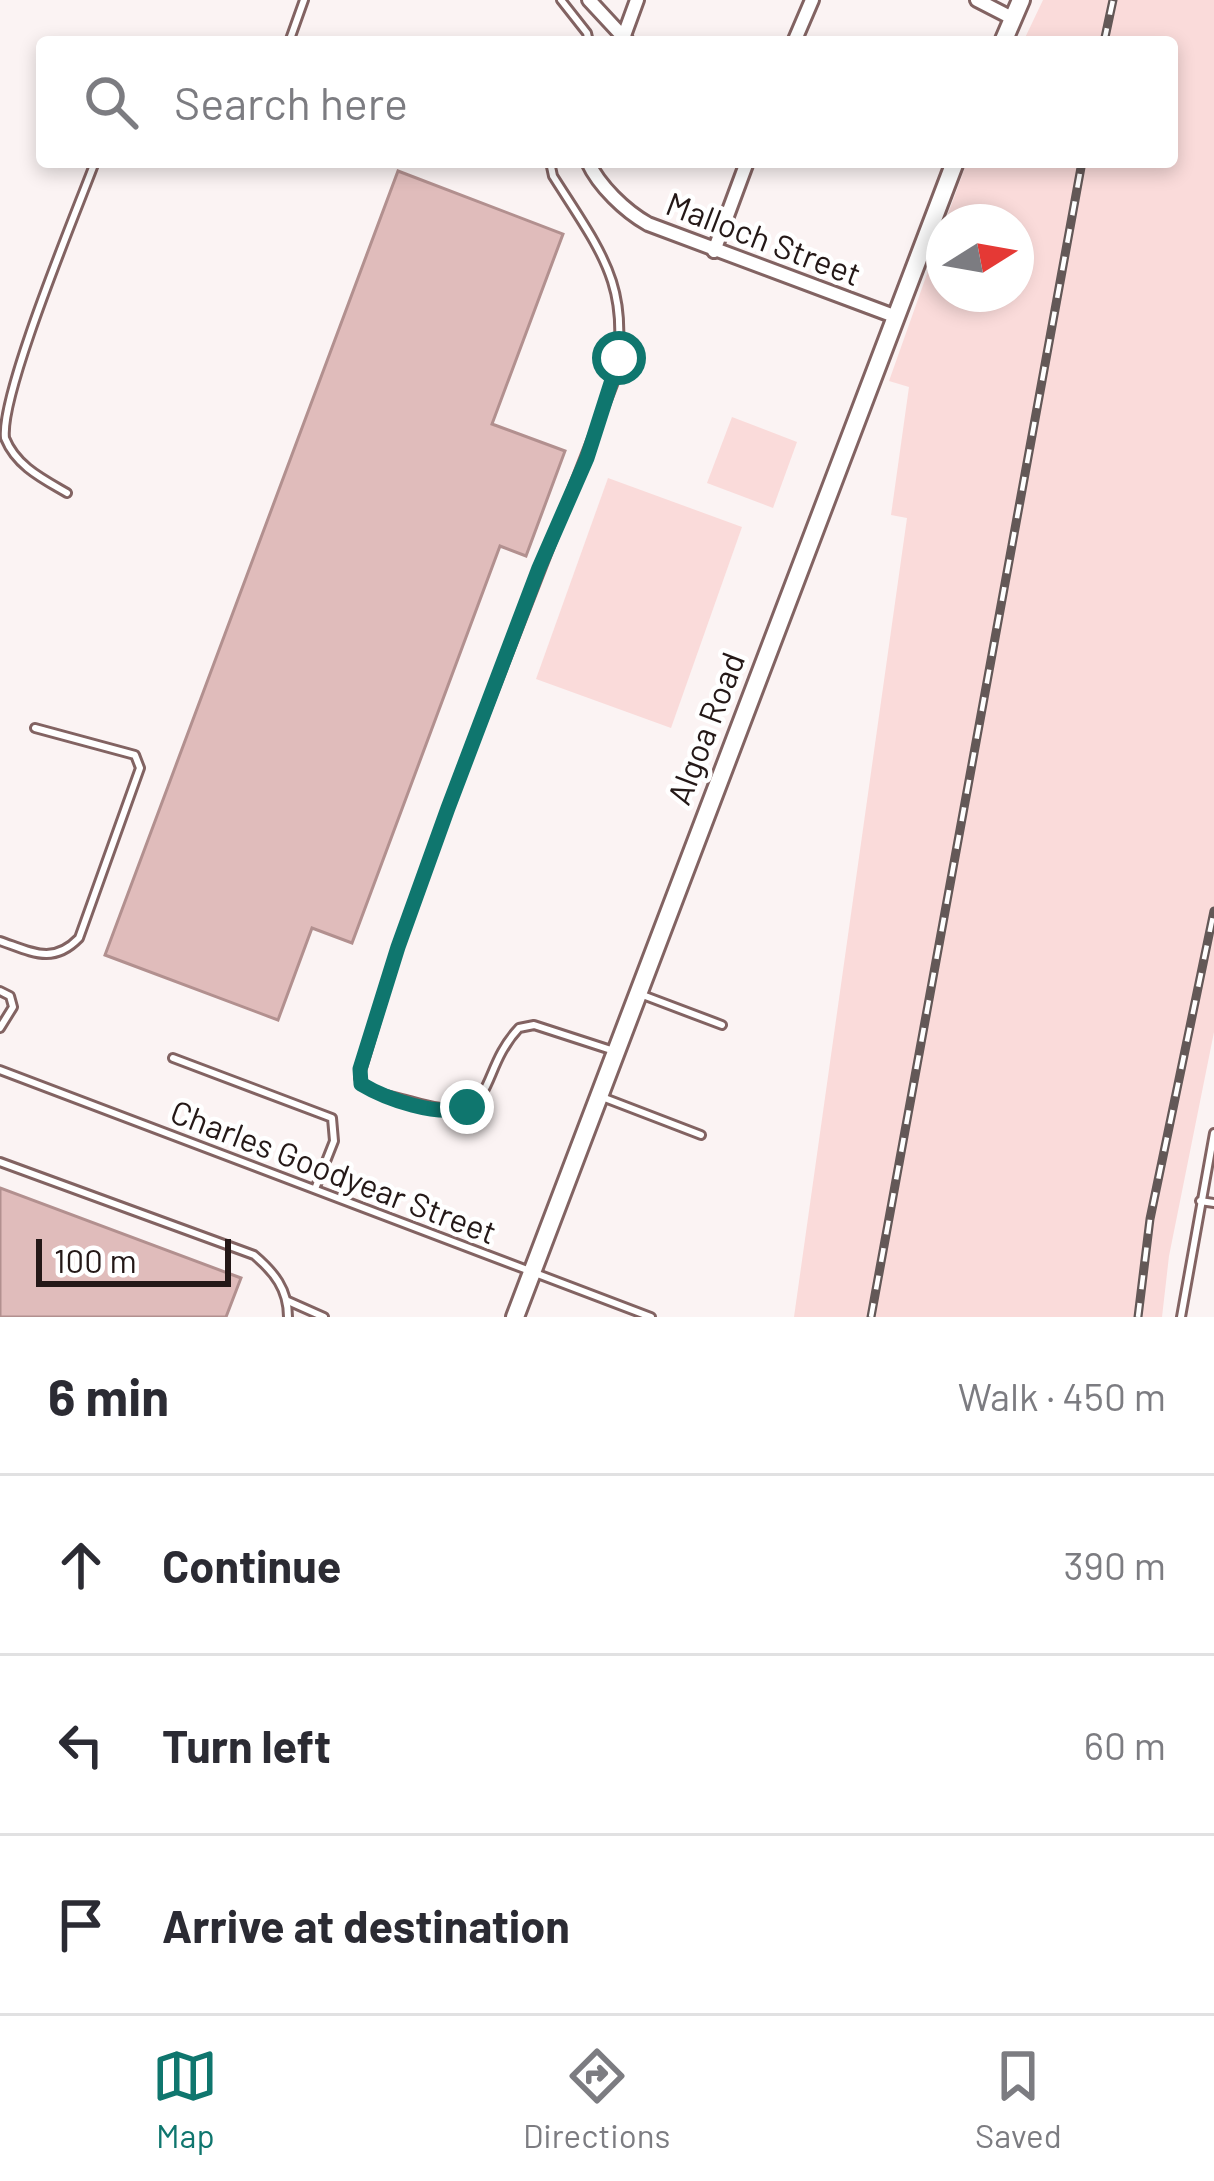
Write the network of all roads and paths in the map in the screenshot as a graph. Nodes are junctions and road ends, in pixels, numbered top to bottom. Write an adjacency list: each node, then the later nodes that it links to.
1 (304, 0): 9 (lane)
2 (561, 0): 10 (lane)
3 (589, 0): 11 (street)
4 (637, 0): 12 (street)
5 (812, 0): 13 (street)
6 (977, 0): 8 (street)
7 (1021, 0): 8 (street)
8 (1012, 18): 14 (street)
9 (291, 36)
10 (588, 36)
11 (620, 36)
12 (625, 36)
13 (797, 36)
14 (1005, 36)
15 (93, 168): 22 (lane)
16 (551, 168): 29 (lane)
17 (593, 168): 20 (street, Malloch Street)
18 (745, 168): 20 (street)
19 (953, 168): 21 (street, Algoa Road)
20 (714, 250): 21 (street, Malloch Street)
21 (894, 316): 26 (street, Algoa Road)
22 (67, 493)
23 (34, 728): 24 (lane)
24 (0, 940)
25 (0, 991): 28 (lane)
26 (637, 992): 27 (lane); 29 (street, Algoa Road)
27 (722, 1025)
28 (0, 1028)
29 (614, 1050): 32 (street, Algoa Road)
30 (173, 1058): 36 (lane)
31 (0, 1070): 36 (lane, Charles Goodyear Street)
32 (598, 1096): 34 (lane); 39 (street, Algoa Road)
33 (1214, 1133): 37 (lane)
34 (701, 1135)
35 (0, 1162): 40 (lane)
36 (315, 1189): 39 (lane, Charles Goodyear Street)
37 (1200, 1201): 38 (lane); 45 (lane)
38 (1214, 1203)
39 (532, 1272): 43 (street, Algoa Road); 44 (lane, Charles Goodyear Street)
40 (288, 1301): 41 (lane); 42 (lane)
41 (288, 1317)
42 (323, 1317)
43 (514, 1317)
44 (651, 1317)
45 (1181, 1317)

